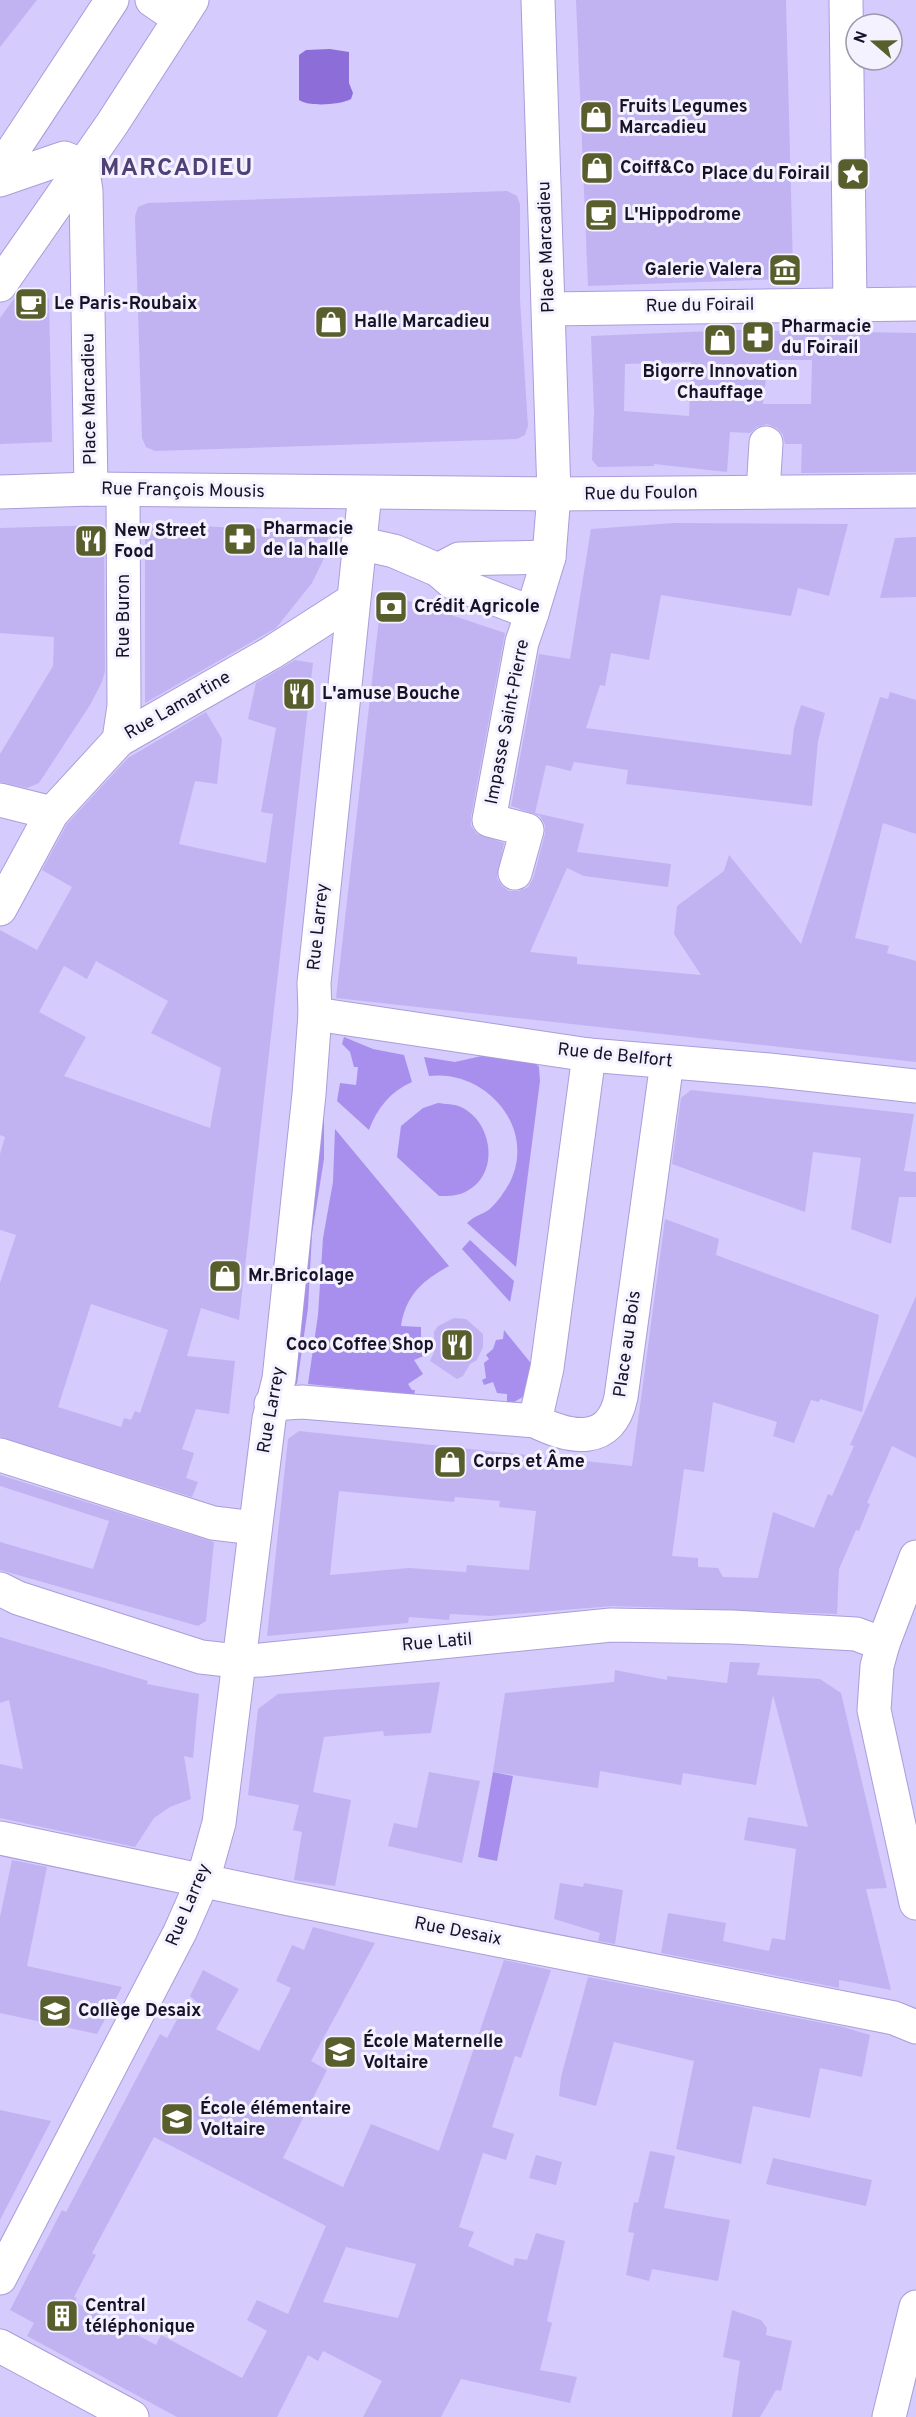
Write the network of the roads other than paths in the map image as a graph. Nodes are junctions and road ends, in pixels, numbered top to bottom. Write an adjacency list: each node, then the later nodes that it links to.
1 (112, 0): 7 (street)
2 (152, 0): 5 (street)
3 (538, 0): 12 (street, Place Marcadieu)
4 (846, 0): 10 (street)
5 (186, 9): 6 (street)
6 (82, 165): 8 (street); 9 (street); 14 (street, Place Marcadieu)
7 (0, 170)
8 (0, 180)
9 (0, 285)
10 (850, 303): 11 (street); 12 (street, Rue du Foirail)
11 (916, 304)
12 (549, 309): 20 (street, Place Marcadieu)
13 (766, 443): 18 (street)
14 (91, 489): 15 (street, Rue François Mousis); 17 (street, Rue François Mousis)
15 (123, 491): 19 (street, Rue François Mousis); 26 (street, Rue Buron)
16 (916, 491): 18 (street, Rue du Foulon)
17 (0, 492)
18 (763, 492): 20 (street, Rue du Foulon)
19 (365, 493): 20 (street, Rue du Foulon); 21 (street, Rue Larrey)
20 (554, 494): 22 (street, Place Marcadieu)
21 (358, 543): 23 (street); 24 (street, Rue Larrey)
22 (549, 557): 23 (street); 25 (street, Place Marcadieu)
23 (438, 570): 25 (street)
24 (352, 601): 26 (street, Rue Lamartine); 31 (street, Rue Larrey)
25 (532, 613): 29 (street, Impasse Saint-Pierre)
26 (119, 740): 28 (street, Rue Lamartine)
27 (0, 800): 28 (street)
28 (52, 813): 30 (street, Rue Lamartine)
29 (515, 873)
30 (0, 909)
31 (315, 1014): 32 (street, Rue de Belfort); 35 (street, Rue Larrey)
32 (589, 1055): 33 (street, Rue de Belfort); 36 (street)
33 (667, 1062): 34 (street, Rue de Belfort); 36 (street, Place au Bois)
34 (916, 1086)
35 (271, 1404): 36 (street, Place au Bois); 38 (street, Rue Larrey)
36 (535, 1421)
37 (0, 1455): 38 (street)
38 (255, 1528): 42 (street, Rue Larrey)
39 (916, 1557): 41 (street)
40 (0, 1589): 42 (street, Rue Latil)
41 (883, 1644): 42 (street, Rue Latil); 45 (street)
42 (237, 1661): 44 (street, Rue Larrey)
43 (0, 1838): 44 (street, Rue Desaix)
44 (203, 1880): 46 (street, Rue Desaix); 47 (street, Rue Larrey)
45 (916, 1903)
46 (916, 2027)
47 (0, 2278)
48 (916, 2307): 51 (street)
49 (0, 2346): 50 (street)
50 (132, 2417)
51 (889, 2417)

